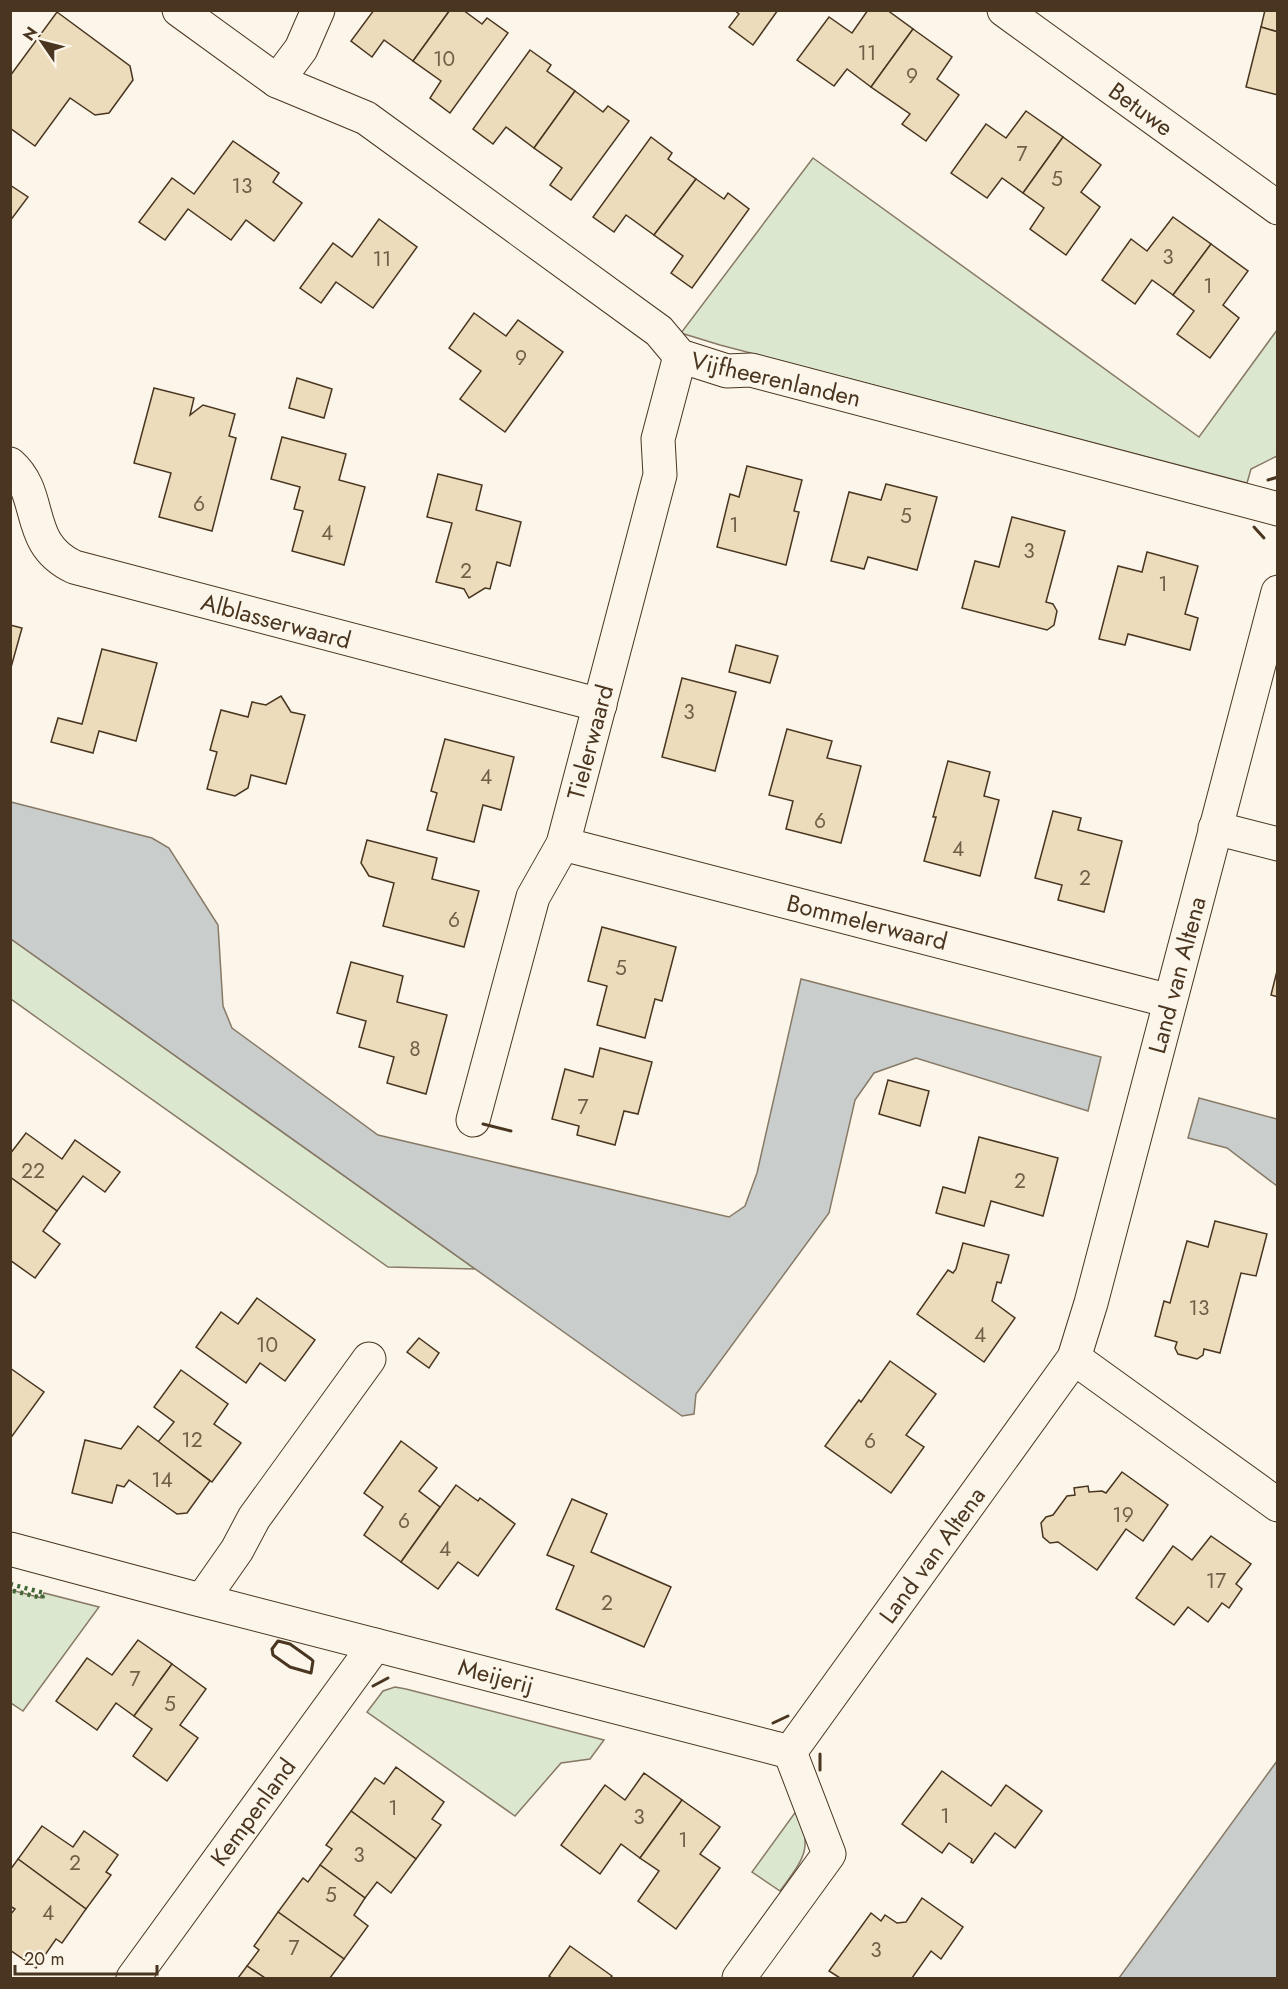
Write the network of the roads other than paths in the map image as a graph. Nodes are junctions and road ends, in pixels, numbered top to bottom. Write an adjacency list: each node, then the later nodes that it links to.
1 (179, 10): 4 (street, Vijfheerenlanden)
2 (318, 10): 4 (street)
3 (1004, 10): 5 (street, Betuwe)
4 (277, 81): 6 (street, Vijfheerenlanden)
5 (1278, 208)
6 (680, 356): 8 (street, Vijfheerenlanden); 10 (street, Tielerwaard)
7 (10, 464): 10 (street, Alblasserwaard)
8 (1278, 509)
9 (1278, 592): 11 (street, Land van Altena)
10 (600, 705): 12 (street, Tielerwaard)
11 (1215, 828): 13 (street); 14 (street, Land van Altena)
12 (563, 844): 14 (street, Bommelerwaard); 15 (street, Tielerwaard)
13 (1278, 844)
14 (1170, 1001): 16 (street, Land van Altena)
15 (473, 1120)
16 (1074, 1358): 18 (street); 22 (street, Land van Altena)
17 (369, 1359): 20 (street)
18 (1278, 1505)
19 (10, 1549): 20 (street, Meijerij)
20 (202, 1600): 21 (street, Meijerij)
21 (375, 1645): 22 (street, Meijerij); 23 (street, Kempenland)
22 (790, 1752): 24 (street)
23 (133, 1978)
24 (738, 1978)

